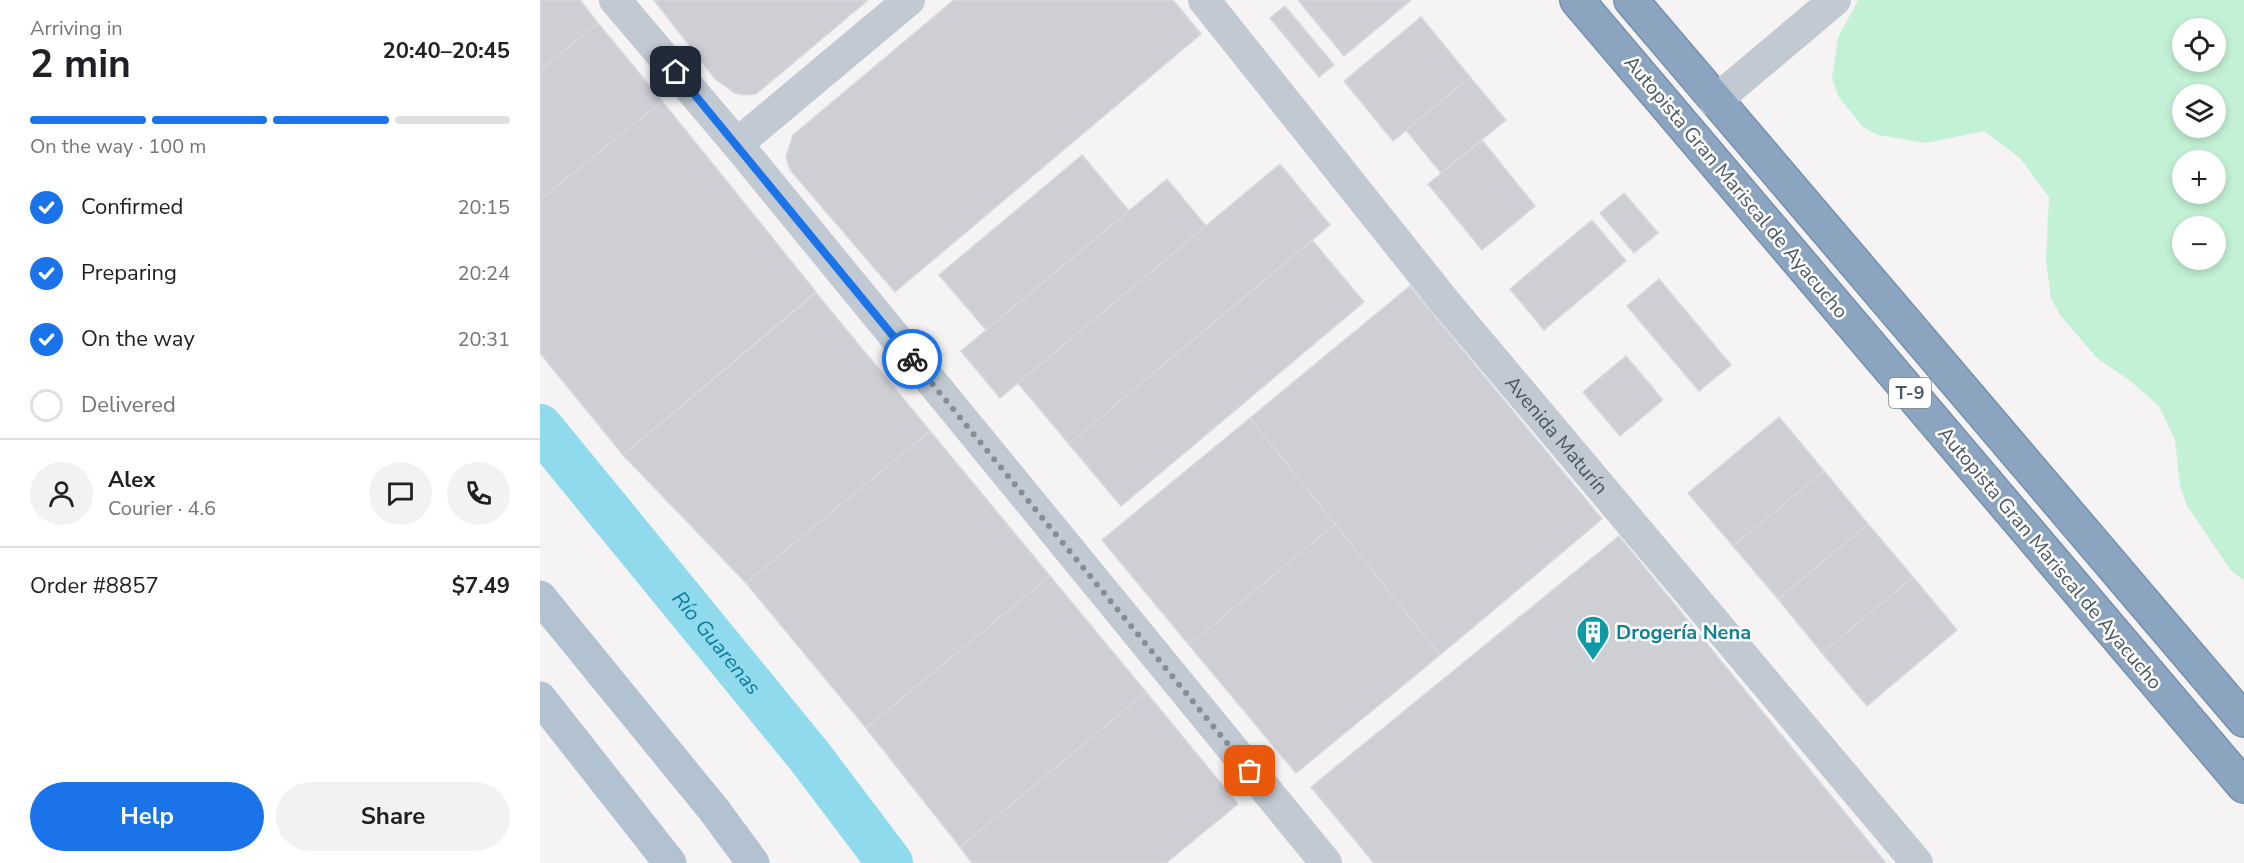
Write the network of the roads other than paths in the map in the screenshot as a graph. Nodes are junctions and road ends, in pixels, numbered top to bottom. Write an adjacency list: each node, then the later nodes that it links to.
1 (615, 0): 8 (street)
2 (909, 0): 8 (street)
3 (1204, 0): 16 (street, Avenida Maturín)
4 (1577, 0): 12 (highway, Autopista Gran Mariscal de Ayacucho / T-9)
5 (1631, 0): 7 (highway, Autopista Gran Mariscal de Ayacucho / T-9)
6 (1835, 0): 7 (street)
7 (1715, 101): 11 (highway, Autopista Gran Mariscal de Ayacucho / T-9)
8 (737, 144): 15 (street)
9 (540, 597): 14 (main road)
10 (540, 699): 13 (main road)
11 (2244, 720)
12 (2244, 786)
13 (670, 863)
14 (753, 863)
15 (1326, 863)
16 (1917, 863)

